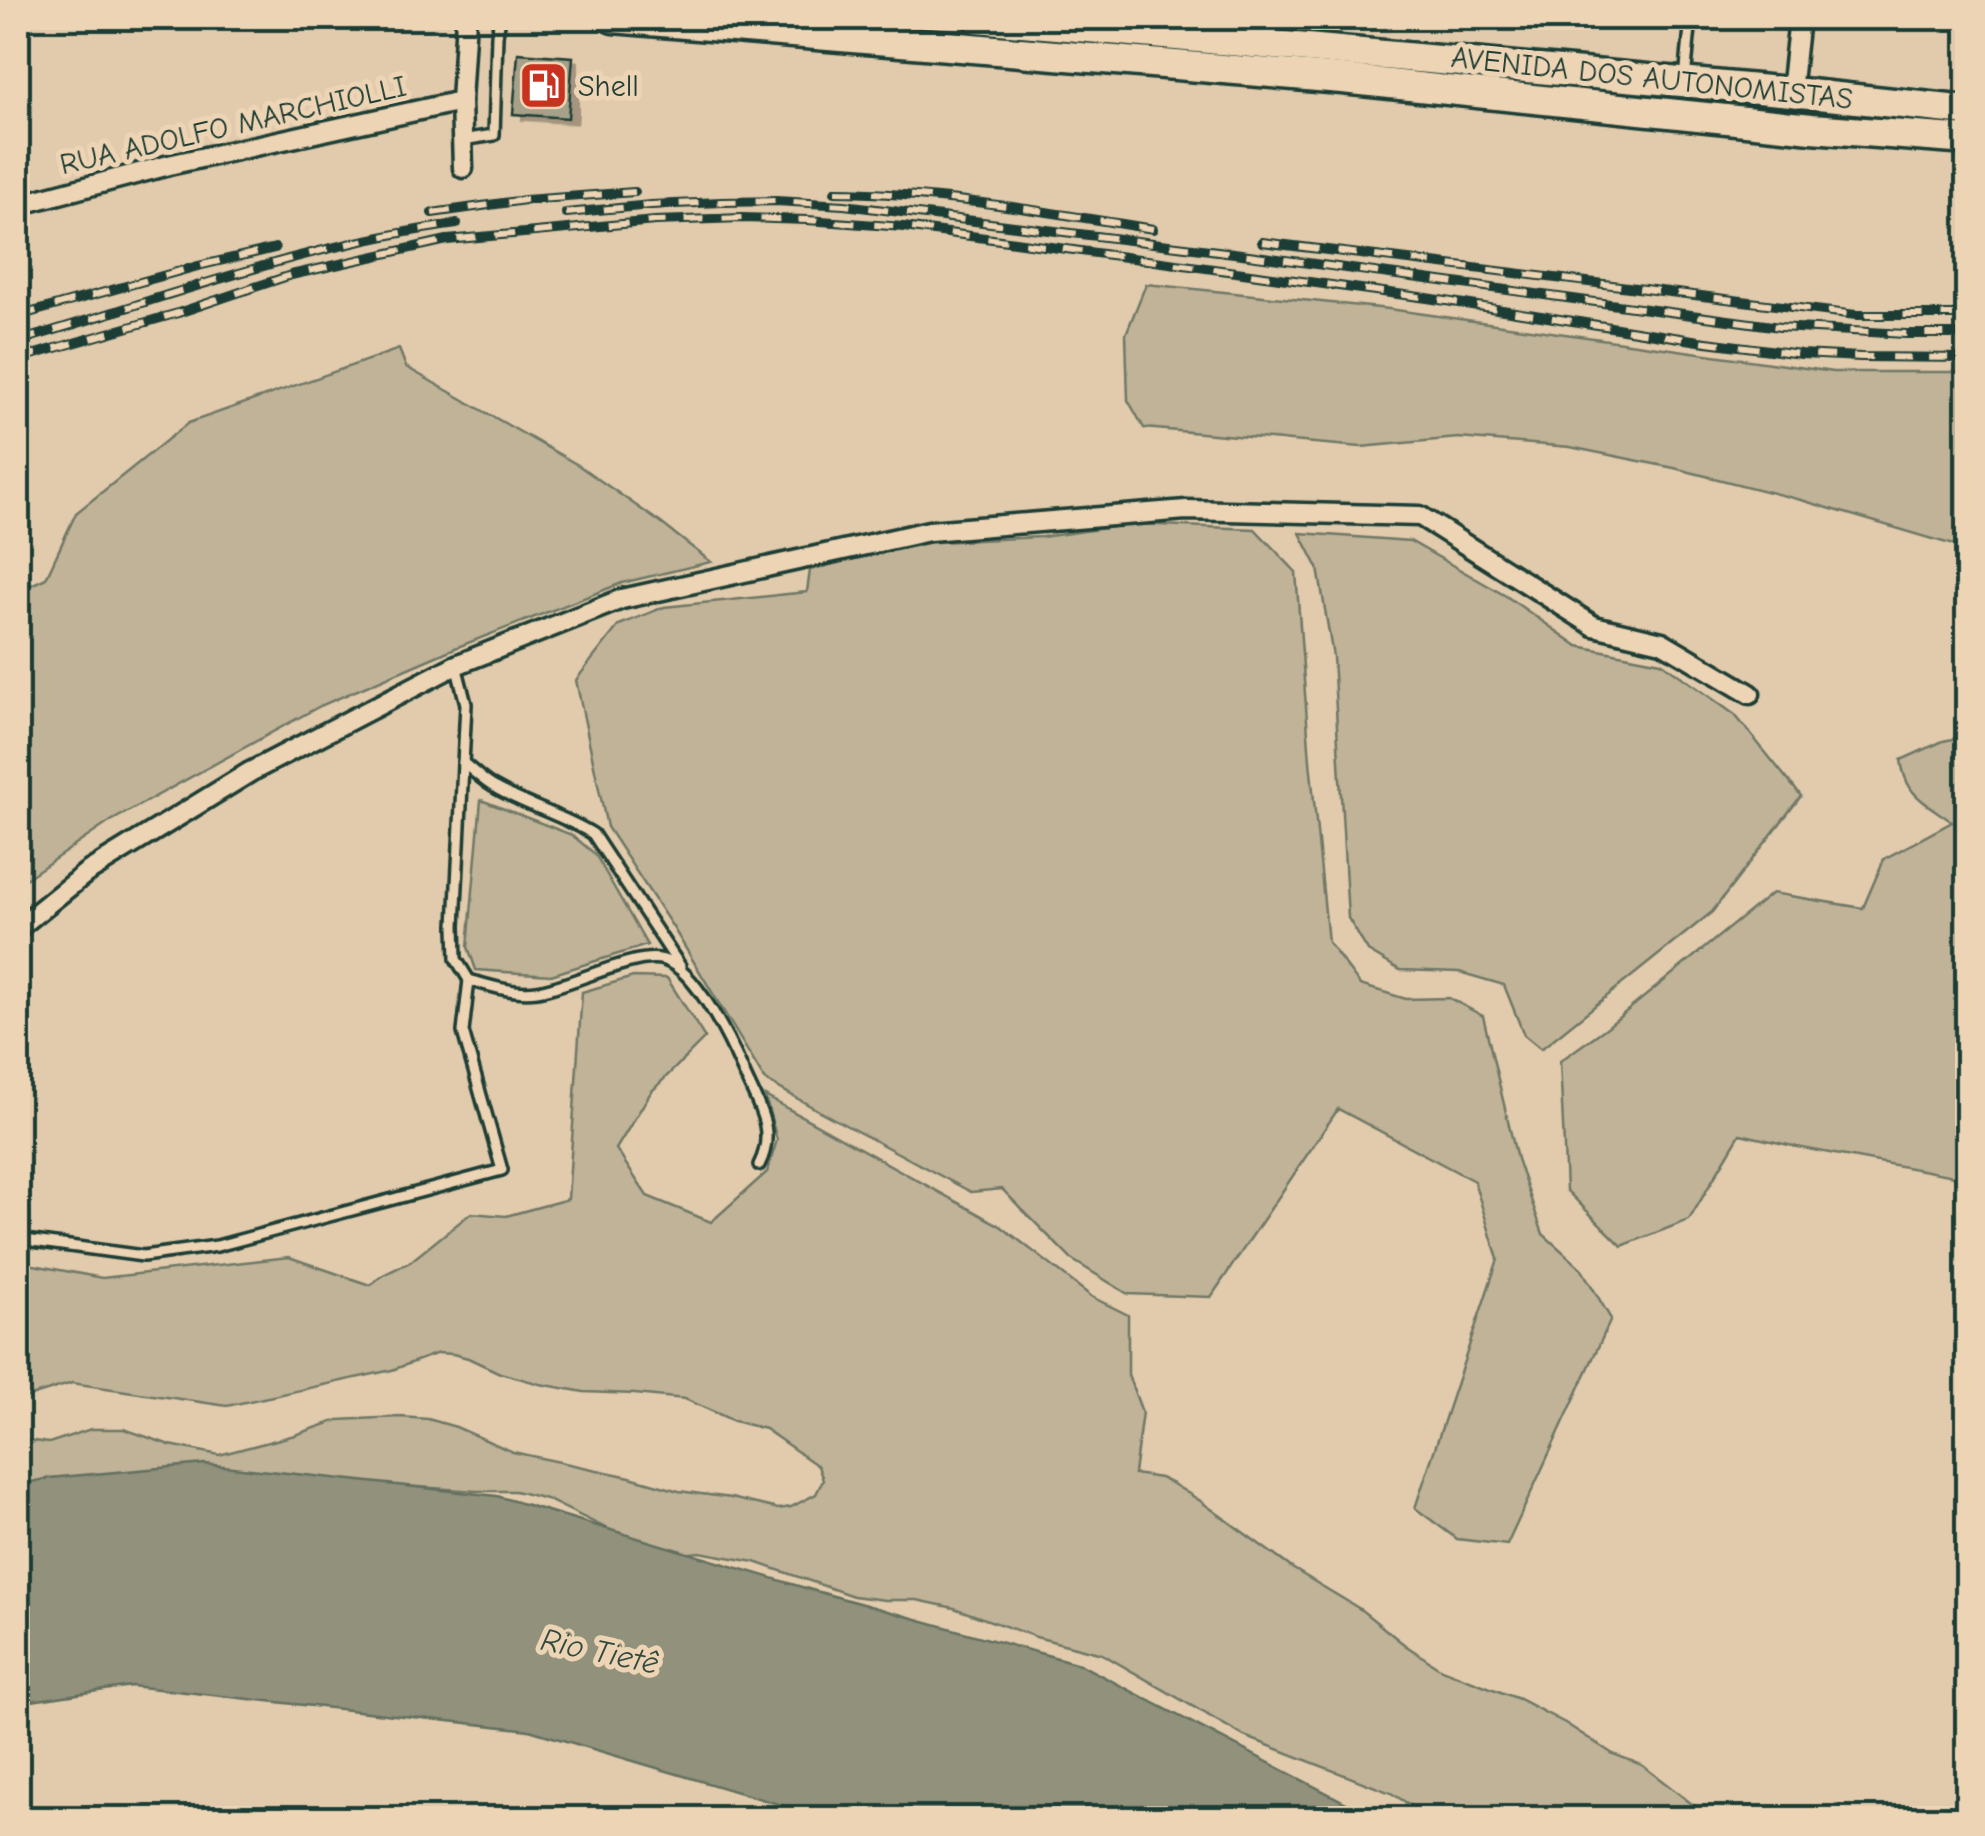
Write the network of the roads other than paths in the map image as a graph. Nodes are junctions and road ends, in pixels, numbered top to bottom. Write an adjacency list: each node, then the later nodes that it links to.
1 (466, 18): 11 (street)
2 (500, 18): 14 (lane)
3 (613, 18): 8 (main road, AVENIDA DOS AUTONOMISTAS)
4 (978, 18): 7 (main road, AVENIDA DOS AUTONOMISTAS)
5 (1691, 18): 9 (lane)
6 (1799, 18): 10 (street)
7 (1131, 24): 8 (street); 9 (main road, AVENIDA DOS AUTONOMISTAS)
8 (1141, 62): 13 (main road, AVENIDA DOS AUTONOMISTAS)
9 (1684, 82): 10 (main road, AVENIDA DOS AUTONOMISTAS)
10 (1791, 92): 12 (main road, AVENIDA DOS AUTONOMISTAS); 13 (main road)
11 (461, 100): 14 (street); 17 (street, RUA ADOLFO MARCHIOLLI)
12 (1968, 111)
13 (1750, 120): 15 (main road, AVENIDA DOS AUTONOMISTAS)
14 (462, 140): 16 (street)
15 (1968, 140)
16 (463, 168)
17 (18, 205)
18 (456, 665): 19 (street); 20 (lane); 21 (street)
19 (1750, 694)
20 (463, 762): 22 (lane); 23 (lane)
21 (18, 928)
22 (682, 970): 23 (lane); 24 (lane)
23 (469, 980): 25 (lane)
24 (759, 1165)
25 (18, 1239)

